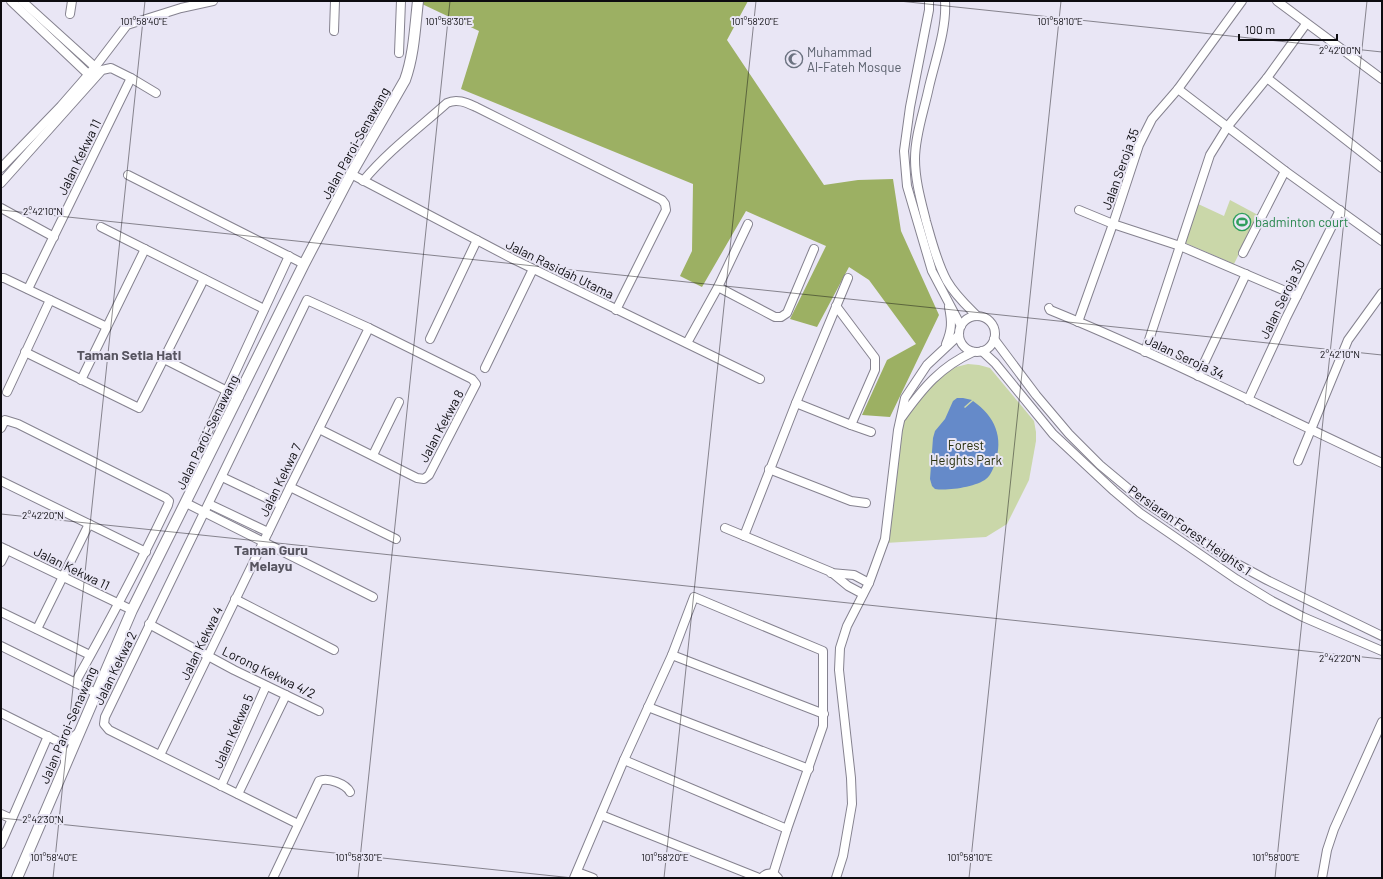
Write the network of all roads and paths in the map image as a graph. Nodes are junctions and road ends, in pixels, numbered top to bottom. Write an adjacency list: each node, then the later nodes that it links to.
1 (11, 1): 18 (street)
2 (22, 1): 17 (street)
3 (72, 1): 13 (street)
4 (213, 1): 12 (street)
5 (335, 1): 15 (street)
6 (401, 1): 16 (street)
7 (418, 1): 29 (main road, Jalan Paroi-Senawang)
8 (929, 1): 56 (street)
9 (945, 1): 64 (street)
10 (1242, 1): 22 (street, Jalan Seroja 35)
11 (1277, 1): 14 (street)
12 (180, 5): 17 (street)
13 (70, 14)
14 (1306, 24): 20 (street); 21 (street)
15 (334, 31)
16 (399, 53)
17 (95, 67): 18 (street)
18 (88, 74): 25 (street)
19 (131, 78): 23 (street); 32 (street); 39 (street, Jalan Kekwa 11)
20 (1266, 78): 24 (street); 27 (street)
21 (1382, 79)
22 (1178, 89): 24 (street); 37 (street, Jalan Seroja 35)
23 (156, 93)
24 (1228, 126): 28 (street); 42 (street)
25 (4, 159): 26 (street)
26 (1, 168)
27 (1382, 168)
28 (1285, 171): 35 (street); 45 (street)
29 (351, 174): 31 (street, Jalan Rasidah Utama); 47 (main road, Jalan Paroi-Senawang)
30 (128, 175): 46 (street)
31 (363, 181): 40 (street, Jalan Rasidah Utama); 63 (street)
32 (1, 183)
33 (1, 208): 39 (street)
34 (1079, 210): 37 (street)
35 (1340, 210): 41 (street); 57 (street, Jalan Seroja 30)
36 (748, 224): 53 (street)
37 (1113, 224): 42 (street); 65 (street, Jalan Seroja 35)
38 (100, 227): 43 (street)
39 (54, 237): 54 (street, Jalan Kekwa 11)
40 (477, 240): 48 (street, Jalan Rasidah Utama); 70 (street)
41 (1382, 241)
42 (1180, 246): 49 (street); 77 (street)
43 (145, 249): 52 (street); 67 (street)
44 (814, 249): 53 (street)
45 (1243, 252)
46 (289, 256): 47 (street); 62 (street)
47 (304, 264): 85 (main road, Jalan Paroi-Senawang)
48 (533, 269): 63 (street, Jalan Rasidah Utama); 79 (street)
49 (1246, 274): 57 (street); 80 (street)
50 (2, 278): 54 (street)
51 (848, 278): 60 (street)
52 (204, 279): 62 (street); 78 (street)
53 (718, 287): 72 (street)
54 (28, 289): 58 (street)
55 (1382, 292): 93 (street)
56 (946, 296): 66 (street); 73 (street)
57 (1297, 296): 86 (street, Jalan Seroja 30)
58 (50, 300): 67 (street); 75 (street)
59 (307, 300): 68 (street, Jalan Kekwa 8); 100 (street, Jalan Kekwa 2)
60 (836, 306): 88 (street); 90 (street)
61 (1049, 308): 65 (street, Jalan Seroja 34)
62 (264, 309): 83 (street)
63 (616, 310): 72 (street, Jalan Rasidah Utama)
64 (977, 316): 66 (street); 71 (street)
65 (1078, 322): 77 (street, Jalan Seroja 34)
66 (961, 326): 69 (street)
67 (107, 327): 82 (street)
68 (369, 328): 92 (street, Jalan Kekwa 7); 96 (street, Jalan Kekwa 8)
69 (959, 335): 73 (street); 76 (street)
70 (430, 339)
71 (994, 339): 74 (street); 128 (street, Persiaran Forest Heights 1)
72 (688, 343): 81 (street, Jalan Rasidah Utama)
73 (945, 347): 89 (street)
74 (982, 351): 76 (street); 130 (street, Persiaran Forest Heights 1)
75 (25, 352): 82 (street); 84 (street)
76 (973, 352): 89 (street)
77 (1145, 352): 80 (street, Jalan Seroja 34)
78 (164, 358): 82 (street); 83 (street)
79 (485, 368)
80 (1198, 376): 86 (street, Jalan Seroja 34)
81 (760, 379)
82 (81, 380)
83 (226, 390): 85 (street); 95 (street)
84 (7, 392)
85 (239, 397): 103 (main road, Jalan Paroi-Senawang)
86 (1248, 400): 93 (street, Jalan Seroja 34)
87 (399, 402): 96 (street)
88 (796, 403): 90 (street); 99 (street)
89 (901, 419): 119 (street)
90 (851, 426): 94 (street)
91 (1, 428): 115 (street)
92 (319, 429): 96 (street, Jalan Kekwa 8); 102 (street, Jalan Kekwa 7)
93 (1311, 430): 97 (street); 98 (street, Jalan Seroja 34)
94 (871, 432)
95 (203, 442)
96 (373, 455)
97 (1298, 461)
98 (1382, 463)
99 (769, 469): 104 (street); 111 (street)
100 (222, 477): 105 (street, Jalan Kekwa 2); 106 (street)
101 (1, 481): 108 (street)
102 (290, 487): 106 (street, Jalan Kekwa 7); 112 (street)
103 (186, 503): 107 (street); 124 (main road, Jalan Paroi-Senawang)
104 (866, 503)
105 (209, 504): 107 (street, Jalan Kekwa 2); 110 (street)
106 (281, 506): 110 (street, Jalan Kekwa 7)
107 (205, 513): 113 (street); 126 (street, Jalan Kekwa 2)
108 (89, 524): 115 (street); 118 (street)
109 (725, 528): 111 (street)
110 (268, 532): 113 (street, Jalan Kekwa 7)
111 (744, 536): 117 (street)
112 (396, 539)
113 (264, 541): 121 (street); 122 (street, Jalan Kekwa 4)
114 (4, 548): 116 (street); 118 (street, Jalan Kekwa 11)
115 (146, 552): 123 (street)
116 (1, 562)
117 (831, 572): 119 (street); 120 (street)
118 (62, 577): 123 (street, Jalan Kekwa 11); 127 (street)
119 (869, 583): 120 (street)
120 (864, 594): 168 (street)
121 (373, 597)
122 (235, 599): 131 (street); 136 (street, Jalan Kekwa 4)
123 (118, 605): 124 (street, Jalan Kekwa 11); 133 (street)
124 (132, 610): 139 (main road, Jalan Paroi-Senawang)
125 (1, 612): 127 (street)
126 (149, 624): 136 (street, Lorong Kekwa 4/2); 149 (street, Jalan Kekwa 2)
127 (37, 629): 133 (street)
128 (1382, 636)
129 (1, 646): 137 (street)
130 (1369, 646): 132 (street, Persiaran Forest Heights 1); 135 (street)
131 (334, 650)
132 (1382, 651)
133 (90, 655): 137 (street)
134 (672, 655): 141 (street); 144 (street); 144 (street)
135 (1382, 655)
136 (208, 656): 138 (street, Lorong Kekwa 4/2); 149 (street, Jalan Kekwa 4)
137 (75, 683): 139 (street)
138 (266, 686): 140 (street, Lorong Kekwa 4/2); 153 (street, Jalan Kekwa 5)
139 (96, 693): 146 (main road, Jalan Paroi-Senawang)
140 (286, 695): 142 (street, Lorong Kekwa 4/2); 155 (street)
141 (648, 707): 150 (street); 152 (street)
142 (318, 711)
143 (1, 713): 147 (street)
144 (824, 714): 152 (street)
145 (1382, 722): 169 (street)
146 (79, 732): 148 (street); 151 (main road, Jalan Paroi-Senawang)
147 (48, 736): 148 (street); 158 (street)
148 (62, 743): 151 (street)
149 (160, 755): 153 (street, Jalan Kekwa 2)
150 (624, 760): 157 (street); 160 (street)
151 (65, 764): 164 (main road, Jalan Paroi-Senawang)
152 (809, 769): 160 (street)
153 (221, 786): 155 (street, Jalan Kekwa 2)
154 (350, 792): 159 (street)
155 (238, 794): 159 (street, Jalan Kekwa 2)
156 (1, 814): 158 (street)
157 (601, 816): 162 (street); 167 (street)
158 (12, 820): 161 (street)
159 (298, 824): 165 (street)
160 (787, 829): 163 (street)
161 (1, 844)
162 (576, 875): 166 (street)
163 (776, 876): 167 (street)
164 (17, 878)
165 (273, 878)
166 (593, 878)
167 (760, 878)
168 (836, 878)
169 (1322, 878)

